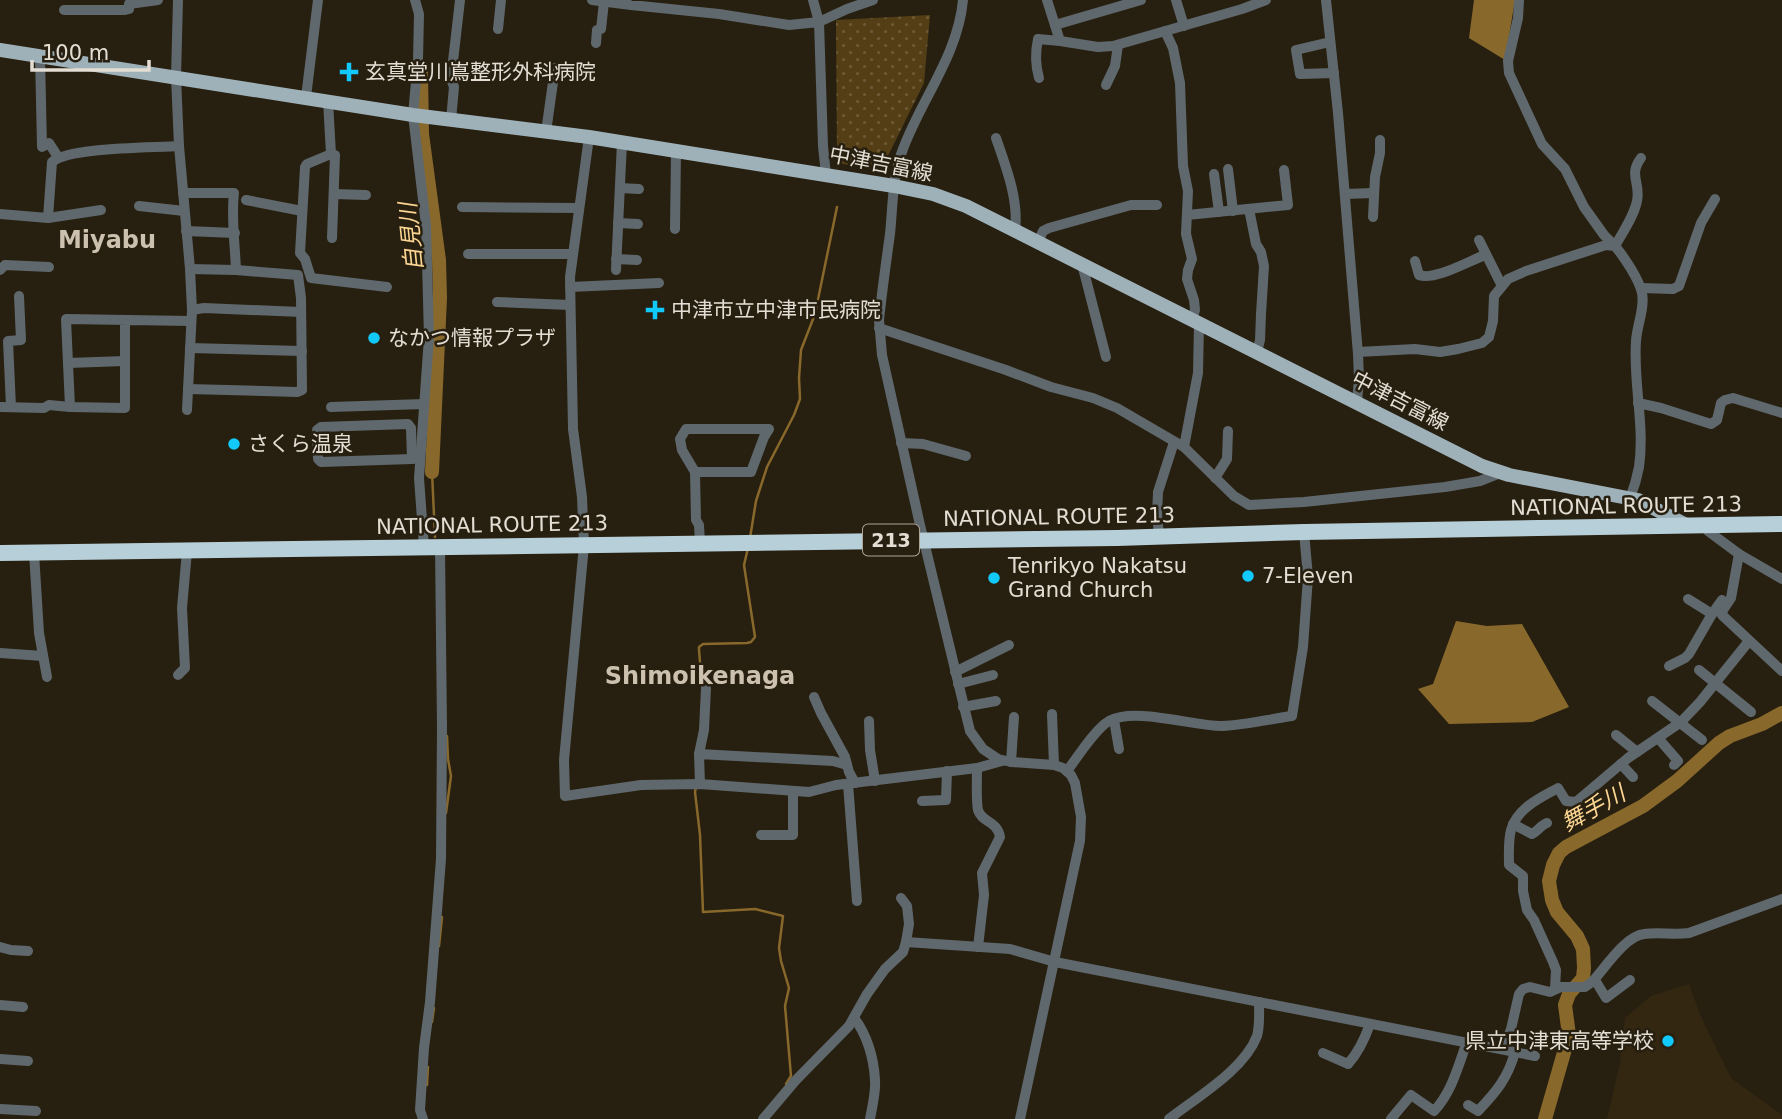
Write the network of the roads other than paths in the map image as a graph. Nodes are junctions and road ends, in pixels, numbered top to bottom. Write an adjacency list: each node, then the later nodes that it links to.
1 (158, 0): 20 (street)
2 (178, 0): 35 (street)
3 (312, 0): 4 (street)
4 (318, 0): 38 (street)
5 (415, 0): 40 (street)
6 (460, 0): 41 (street)
7 (501, 0): 25 (street)
8 (592, 0): 19 (street)
9 (720, 0): 21 (street)
10 (813, 0): 22 (street)
11 (873, 0): 22 (street)
12 (963, 0): 56 (street)
13 (1047, 0): 23 (street)
14 (1142, 0): 23 (street)
15 (1176, 0): 24 (street)
16 (1266, 0): 24 (street)
17 (1326, 0): 28 (street)
18 (1519, 0): 89 (street)
19 (604, 2): 21 (street); 29 (street)
20 (64, 10)
21 (719, 14): 22 (street)
22 (819, 22): 55 (street)
23 (1055, 25): 27 (street)
24 (1184, 26): 26 (street)
25 (498, 29)
26 (1165, 31): 30 (street); 77 (street)
27 (1060, 41): 30 (street); 36 (street)
28 (1330, 42): 34 (street); 34 (street)
29 (596, 43)
30 (1118, 45): 37 (street)
31 (0, 50): 32 (main road, 中津吉富線)
32 (40, 56): 35 (main road, 中津吉富線); 50 (street)
33 (555, 68): 42 (street)
34 (1334, 73): 62 (street)
35 (176, 77): 38 (main road, 中津吉富線); 47 (street)
36 (1039, 78)
37 (1106, 85)
38 (306, 97): 39 (main road, 中津吉富線)
39 (328, 101): 40 (main road, 中津吉富線); 49 (street)
40 (414, 115): 41 (main road, 中津吉富線); 123 (street)
41 (451, 120): 42 (main road, 中津吉富線)
42 (546, 132): 43 (main road, 中津吉富線)
43 (589, 137): 46 (main road, 中津吉富線); 69 (street)
44 (996, 138): 84 (street)
45 (1380, 140): 60 (street)
46 (622, 142): 48 (main road, 中津吉富線); 57 (street)
47 (179, 146): 50 (street); 59 (street)
48 (676, 151): 55 (main road, 中津吉富線); 82 (street)
49 (331, 154): 61 (street); 73 (street)
50 (58, 157): 79 (street)
51 (1642, 158): 89 (street)
52 (1228, 169): 74 (street)
53 (1284, 170): 71 (street)
54 (1214, 174): 75 (street)
55 (826, 175): 56 (main road, 中津吉富線)
56 (894, 186): 84 (main road, 中津吉富線); 112 (street)
57 (620, 188): 58 (street); 80 (street)
58 (639, 189)
59 (183, 192): 72 (street); 85 (street)
60 (1374, 193): 62 (street); 78 (street)
61 (334, 194): 63 (street); 86 (street)
62 (1345, 194): 116 (street)
63 (366, 195)
64 (1715, 199): 104 (street)
65 (246, 200): 73 (street)
66 (1157, 205): 88 (street)
67 (139, 206): 72 (street)
68 (462, 207): 69 (street)
69 (579, 208): 91 (street)
70 (101, 209): 79 (street)
71 (1249, 209): 74 (street); 115 (street)
72 (184, 211): 83 (street)
73 (302, 211): 102 (street)
74 (1233, 211): 75 (street)
75 (1219, 212): 77 (street)
76 (0, 214): 79 (street)
77 (1187, 215): 111 (street)
78 (1373, 217)
79 (48, 218)
80 (618, 223): 81 (street); 93 (street)
81 (638, 224)
82 (675, 229)
83 (186, 231): 85 (street); 97 (street)
84 (1015, 231): 88 (main road, 中津吉富線)
85 (235, 233): 98 (street)
86 (332, 238)
87 (1479, 240): 92 (street)
88 (1038, 242): 95 (main road, 中津吉富線)
89 (1615, 246): 101 (street); 104 (street)
90 (468, 254): 91 (street)
91 (573, 254): 103 (street)
92 (1485, 255): 94 (street); 101 (street)
93 (636, 260)
94 (1415, 261)
95 (1082, 264): 111 (main road, 中津吉富線); 117 (street)
96 (49, 267): 99 (street)
97 (190, 269): 98 (street); 109 (street)
98 (236, 270): 108 (street)
99 (0, 271)
100 (659, 283): 103 (street)
101 (1502, 286): 116 (street)
102 (387, 287)
103 (570, 287): 107 (street)
104 (1641, 288): 122 (street)
105 (19, 296): 124 (street)
106 (497, 302): 107 (street)
107 (570, 305): 144 (street)
108 (301, 312): 109 (street); 114 (street)
109 (192, 316): 110 (street); 113 (street)
110 (125, 320): 118 (street); 119 (street)
111 (1196, 321): 115 (main road, 中津吉富線); 131 (street)
112 (879, 328): 130 (street); 131 (street)
113 (190, 348): 114 (street); 120 (street)
114 (302, 351): 120 (street)
115 (1257, 352): 121 (main road, 中津吉富線)
116 (1358, 352): 121 (street)
117 (1106, 357)
118 (125, 361): 119 (street); 125 (street)
119 (68, 363): 125 (street)
120 (188, 389): 127 (street)
121 (1357, 402): 135 (main road, 中津吉富線)
122 (1638, 403): 128 (street); 137 (street)
123 (424, 404): 126 (street); 133 (street)
124 (5, 407): 125 (street)
125 (70, 407)
126 (331, 407)
127 (187, 410)
128 (1782, 413)
129 (1228, 431): 136 (street)
130 (901, 443): 132 (street); 142 (street)
131 (1179, 445): 136 (street); 141 (street)
132 (966, 456)
133 (416, 459): 133 (street); 145 (street)
134 (695, 472): 134 (street); 143 (street)
135 (1500, 472): 136 (street); 137 (main road, 中津吉富線)
136 (1215, 478)
137 (1630, 498): 139 (main road, 中津吉富線)
138 (1782, 524): 139 (highway, NATIONAL ROUTE 213 / 213)
139 (1698, 526): 140 (highway, NATIONAL ROUTE 213 / 213); 149 (street)
140 (1304, 533): 141 (highway, NATIONAL ROUTE 213 / 213); 174 (street)
141 (1159, 537): 142 (highway, NATIONAL ROUTE 213 / 213)
142 (923, 540): 143 (highway, NATIONAL ROUTE 213 / 213); 164 (street)
143 (700, 543): 144 (highway, NATIONAL ROUTE 213 / 213)
144 (584, 545): 145 (highway, NATIONAL ROUTE 213 / 213); 193 (street)
145 (432, 547): 146 (highway, NATIONAL ROUTE 213 / 213); 225 (street)
146 (187, 551): 147 (highway, NATIONAL ROUTE 213 / 213); 161 (street)
147 (34, 553): 148 (highway, NATIONAL ROUTE 213 / 213); 157 (street)
148 (0, 554)
149 (1739, 554): 150 (street); 151 (street)
150 (1782, 579)
151 (1732, 592): 153 (street); 154 (street)
152 (1688, 598): 153 (street)
153 (1712, 614): 158 (street)
154 (1749, 641): 160 (street); 165 (street)
155 (1009, 645): 164 (street)
156 (0, 653): 157 (street)
157 (43, 656): 163 (street)
158 (1669, 666)
159 (1699, 670): 165 (street)
160 (1782, 671)
161 (178, 675)
162 (993, 675): 164 (street)
163 (47, 677)
164 (956, 678): 170 (street)
165 (1715, 684): 171 (street); 176 (street)
166 (706, 688): 182 (street)
167 (814, 697): 185 (street)
168 (996, 701): 170 (street)
169 (1652, 701): 176 (street)
170 (963, 707): 183 (street)
171 (1751, 712)
172 (1052, 714): 186 (street)
173 (1014, 717): 183 (street)
174 (1114, 720): 180 (street); 190 (street)
175 (869, 721): 192 (street)
176 (1680, 723): 178 (street); 179 (street)
177 (1616, 736): 181 (street)
178 (1658, 738): 181 (street); 187 (street)
179 (1702, 740)
180 (1119, 749)
181 (1637, 752): 184 (street)
182 (699, 754): 185 (street); 193 (street)
183 (1007, 761): 186 (street); 188 (street)
184 (1621, 764): 191 (street); 198 (street)
185 (847, 765): 194 (street)
186 (1054, 765): 190 (street)
187 (1674, 765)
188 (977, 768): 189 (street); 205 (street)
189 (947, 771): 192 (street); 196 (street)
190 (1067, 771): 207 (street)
191 (1633, 777)
192 (875, 781): 194 (street)
193 (701, 784): 195 (street)
194 (851, 784): 195 (street); 202 (street)
195 (793, 791): 199 (street)
196 (922, 800)
197 (1547, 823): 198 (street)
198 (1513, 824): 210 (street)
199 (761, 835)
200 (901, 898): 203 (street)
201 (1782, 899): 208 (street)
202 (857, 901)
203 (906, 942): 205 (street); 214 (street)
204 (0, 947): 206 (street)
205 (978, 947): 207 (street)
206 (28, 951)
207 (1055, 962): 211 (street); 228 (street)
208 (1595, 980): 209 (street); 210 (street)
209 (1630, 980)
210 (1555, 989): 217 (street)
211 (1259, 1002): 215 (street); 229 (street)
212 (0, 1005): 213 (street)
213 (23, 1007)
214 (854, 1018): 226 (street); 227 (street)
215 (1370, 1024): 216 (street); 218 (street)
216 (1467, 1042): 217 (street); 230 (street)
217 (1509, 1050): 219 (street); 222 (street)
218 (1324, 1053)
219 (1535, 1056)
220 (0, 1059): 221 (street)
221 (29, 1061)
222 (1468, 1105)
223 (0, 1109): 224 (street)
224 (36, 1111)
225 (423, 1119)
226 (763, 1119)
227 (870, 1119)
228 (1020, 1119)
229 (1169, 1119)
230 (1391, 1119)

